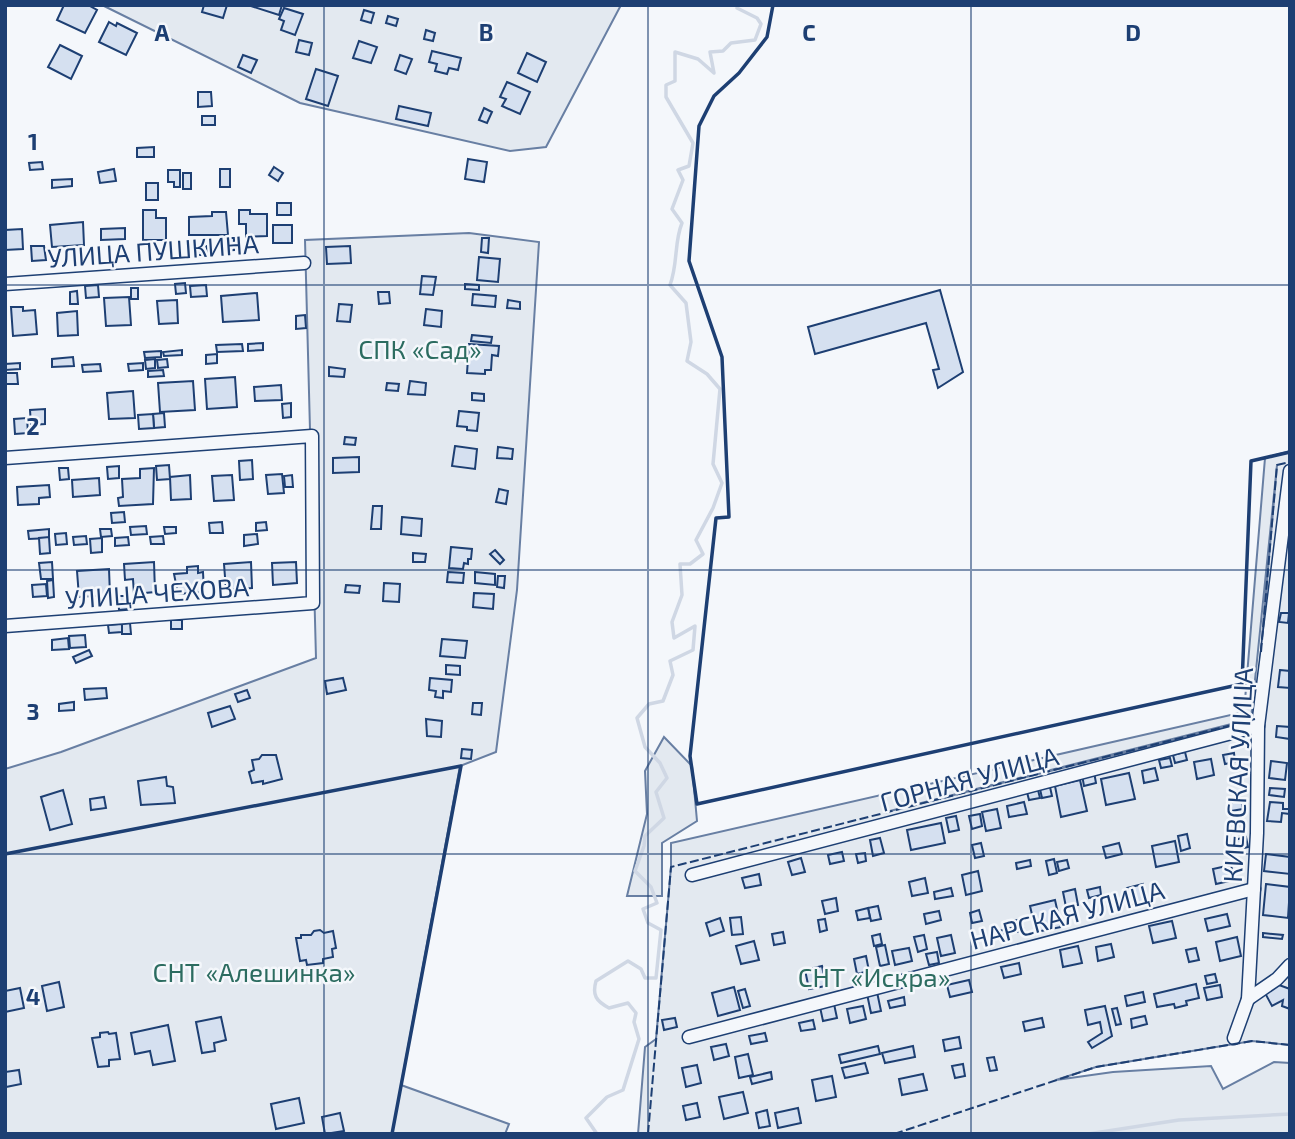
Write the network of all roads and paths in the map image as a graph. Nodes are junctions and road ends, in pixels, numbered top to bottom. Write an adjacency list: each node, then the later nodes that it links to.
1 (304, 263): 2 (street, УЛИЦА ПУШКИНА)
2 (5, 284)
3 (5, 458): 5 (street, УЛИЦА ЧЕХОВА)
4 (1289, 471): 6 (street, КИЕВСКАЯ УЛИЦА)
5 (5, 626)
6 (1258, 726): 7 (street, ГОРНАЯ УЛИЦА); 8 (street, КИЕВСКАЯ УЛИЦА)
7 (692, 875)
8 (1254, 889): 10 (street, КИЕВСКАЯ УЛИЦА); 11 (street, НАРСКАЯ УЛИЦА)
9 (1290, 965): 10 (street)
10 (1248, 999): 12 (street, КИЕВСКАЯ УЛИЦА)
11 (689, 1037)
12 (1234, 1038)

